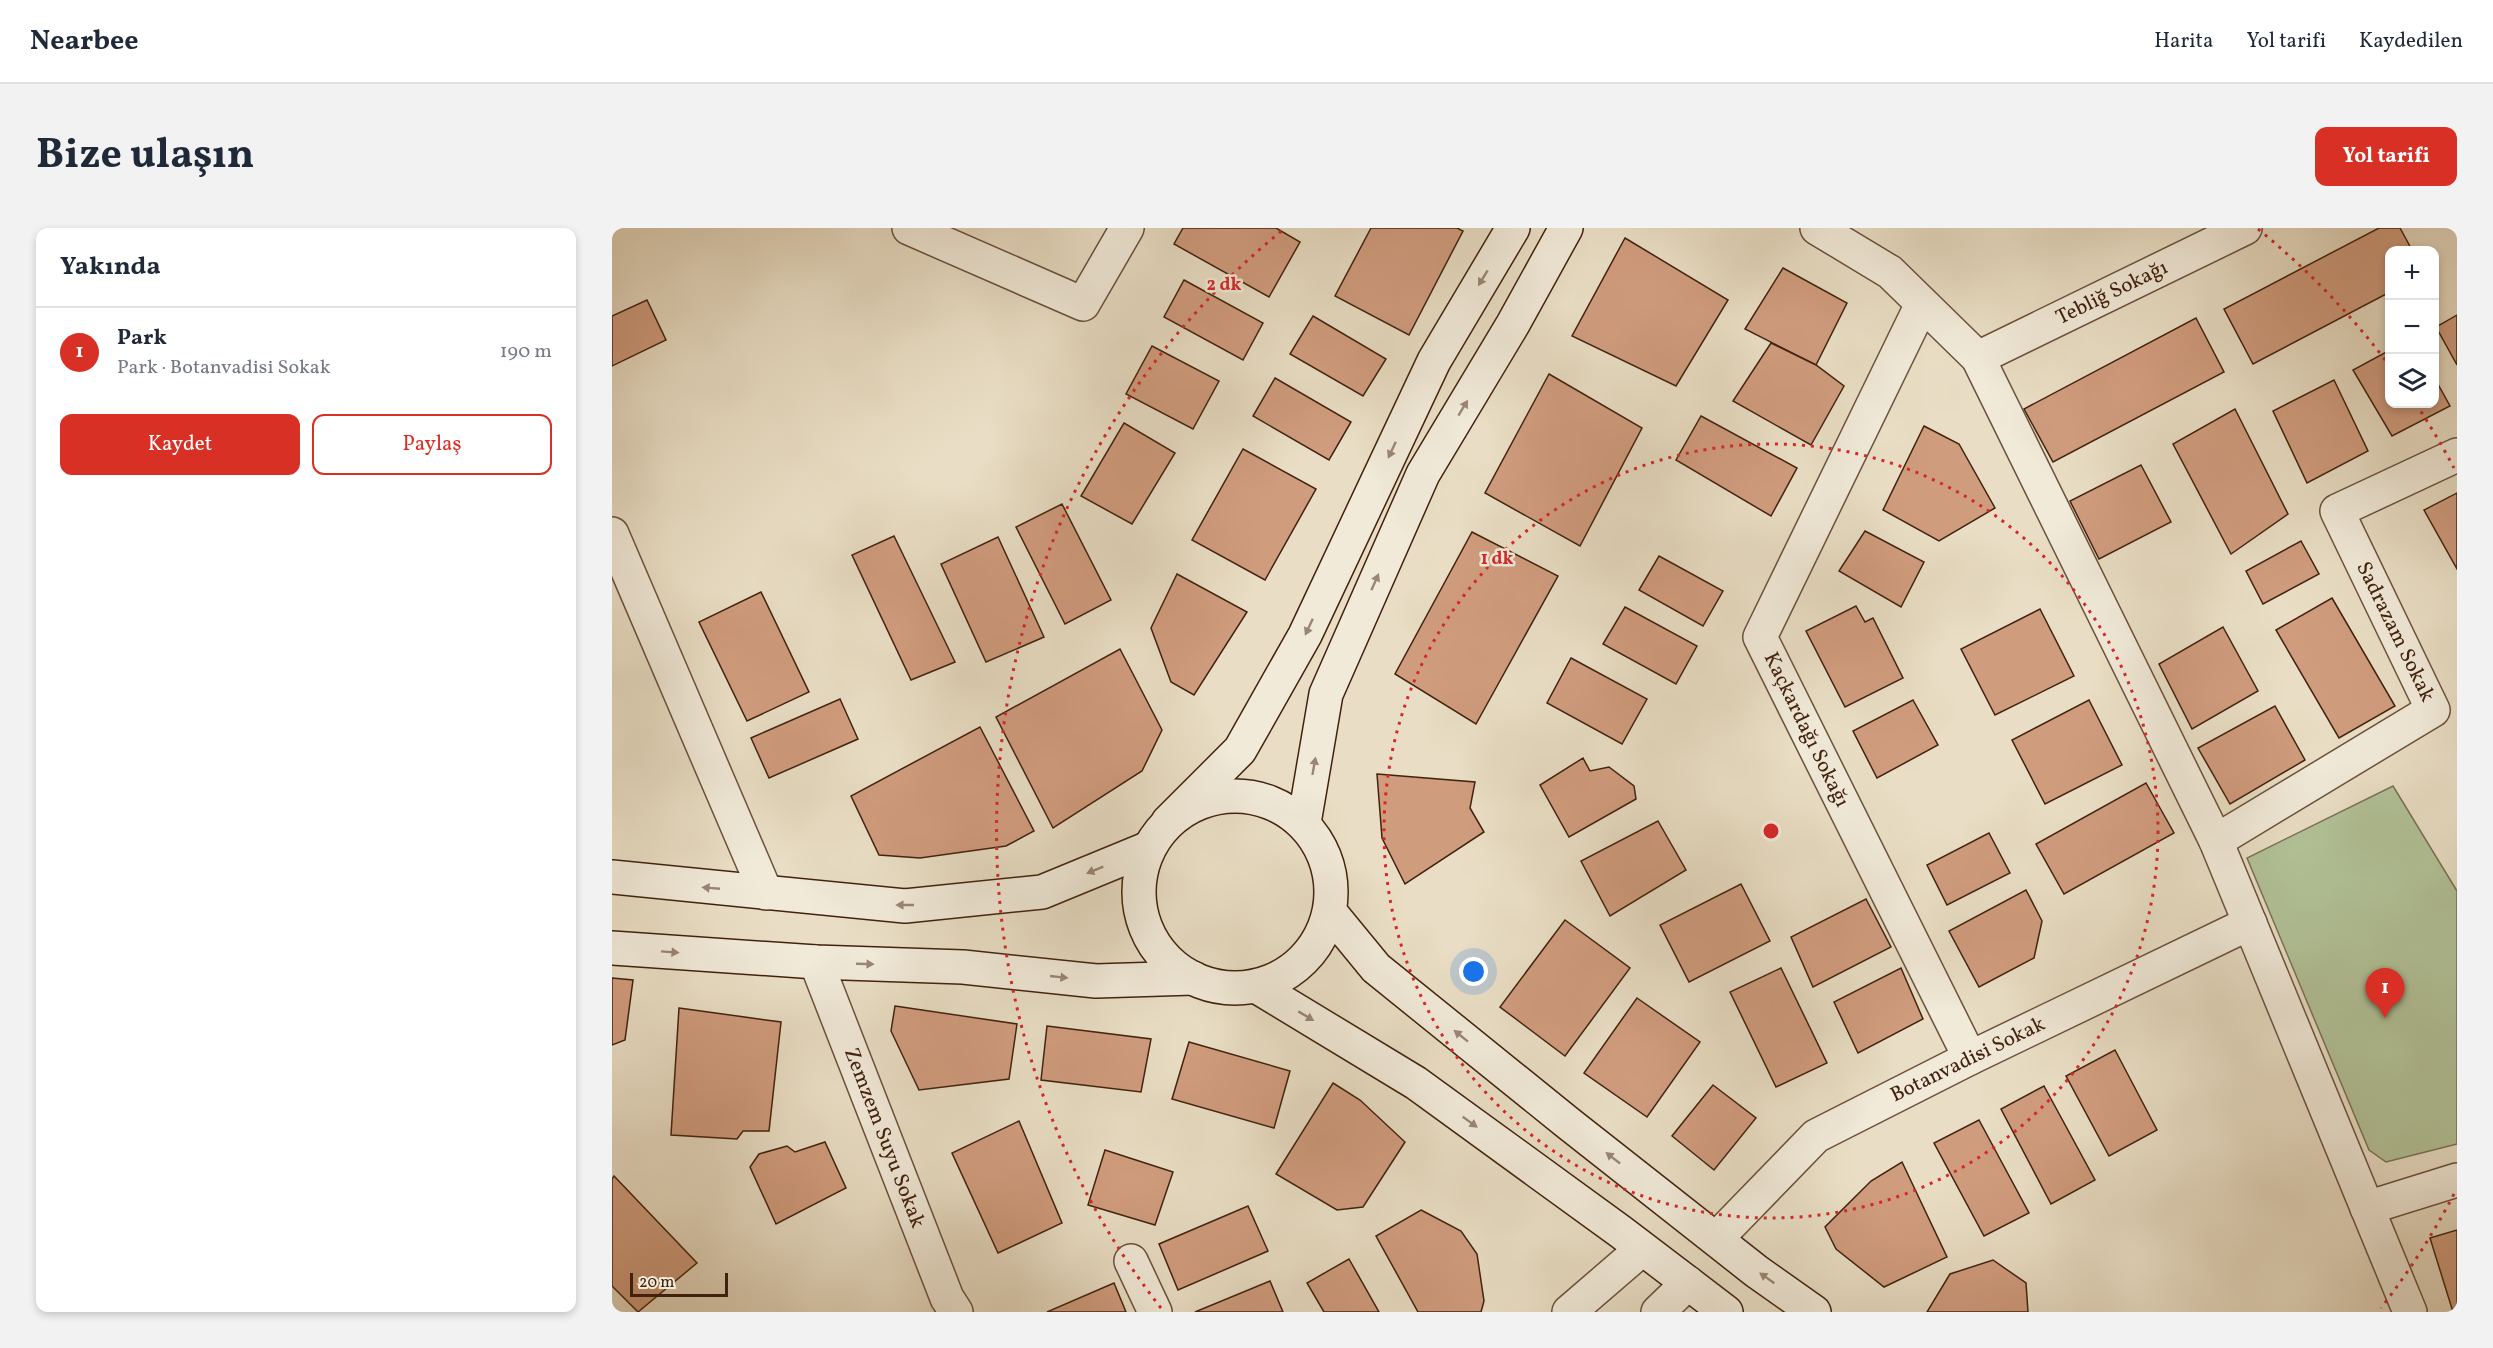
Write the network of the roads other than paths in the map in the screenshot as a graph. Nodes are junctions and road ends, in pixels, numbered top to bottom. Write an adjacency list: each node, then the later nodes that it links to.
1 (909, 228): 2 (street)
2 (1128, 228)
3 (1513, 228): 12 (street, one-way to 12)
4 (1566, 228): 11 (street, one-way to 4)
5 (1817, 228): 7 (street)
6 (2245, 228): 8 (street, Tebliğ Sokağı)
7 (1922, 304): 8 (street); 22 (street, Kaçkardağı Sokağı)
8 (1978, 358): 13 (street)
9 (2457, 455): 13 (street, Sadrazam Sokak)
10 (612, 534): 15 (street)
11 (1304, 823): 12 (street); 16 (street)
12 (1158, 835): 15 (street, one-way to 15); 20 (street)
13 (2216, 841): 17 (street)
14 (612, 877): 15 (street, one-way to 14)
15 (766, 893)
16 (1330, 912): 21 (street); 25 (street, one-way to 16)
17 (2250, 923): 22 (street, Botanvadisi Sokak); 24 (street)
18 (612, 948): 19 (street, one-way to 19)
19 (816, 962): 20 (street, one-way to 20); 29 (street, Zemzem Suyu Sokak)
20 (1193, 978): 21 (street)
21 (1256, 986): 26 (street, one-way to 26)
22 (1970, 1058): 25 (street, Botanvadisi Sokak)
23 (2457, 1180): 24 (street)
24 (2367, 1208): 35 (street)
25 (1716, 1239): 34 (street, one-way to 25)
26 (1642, 1249): 28 (street); 31 (street)
27 (1131, 1261): 30 (street)
28 (1688, 1283): 32 (street); 33 (street)
29 (956, 1312)
30 (1155, 1312)
31 (1569, 1312)
32 (1658, 1312)
33 (1726, 1312)
34 (1814, 1312)
35 (2410, 1312)

